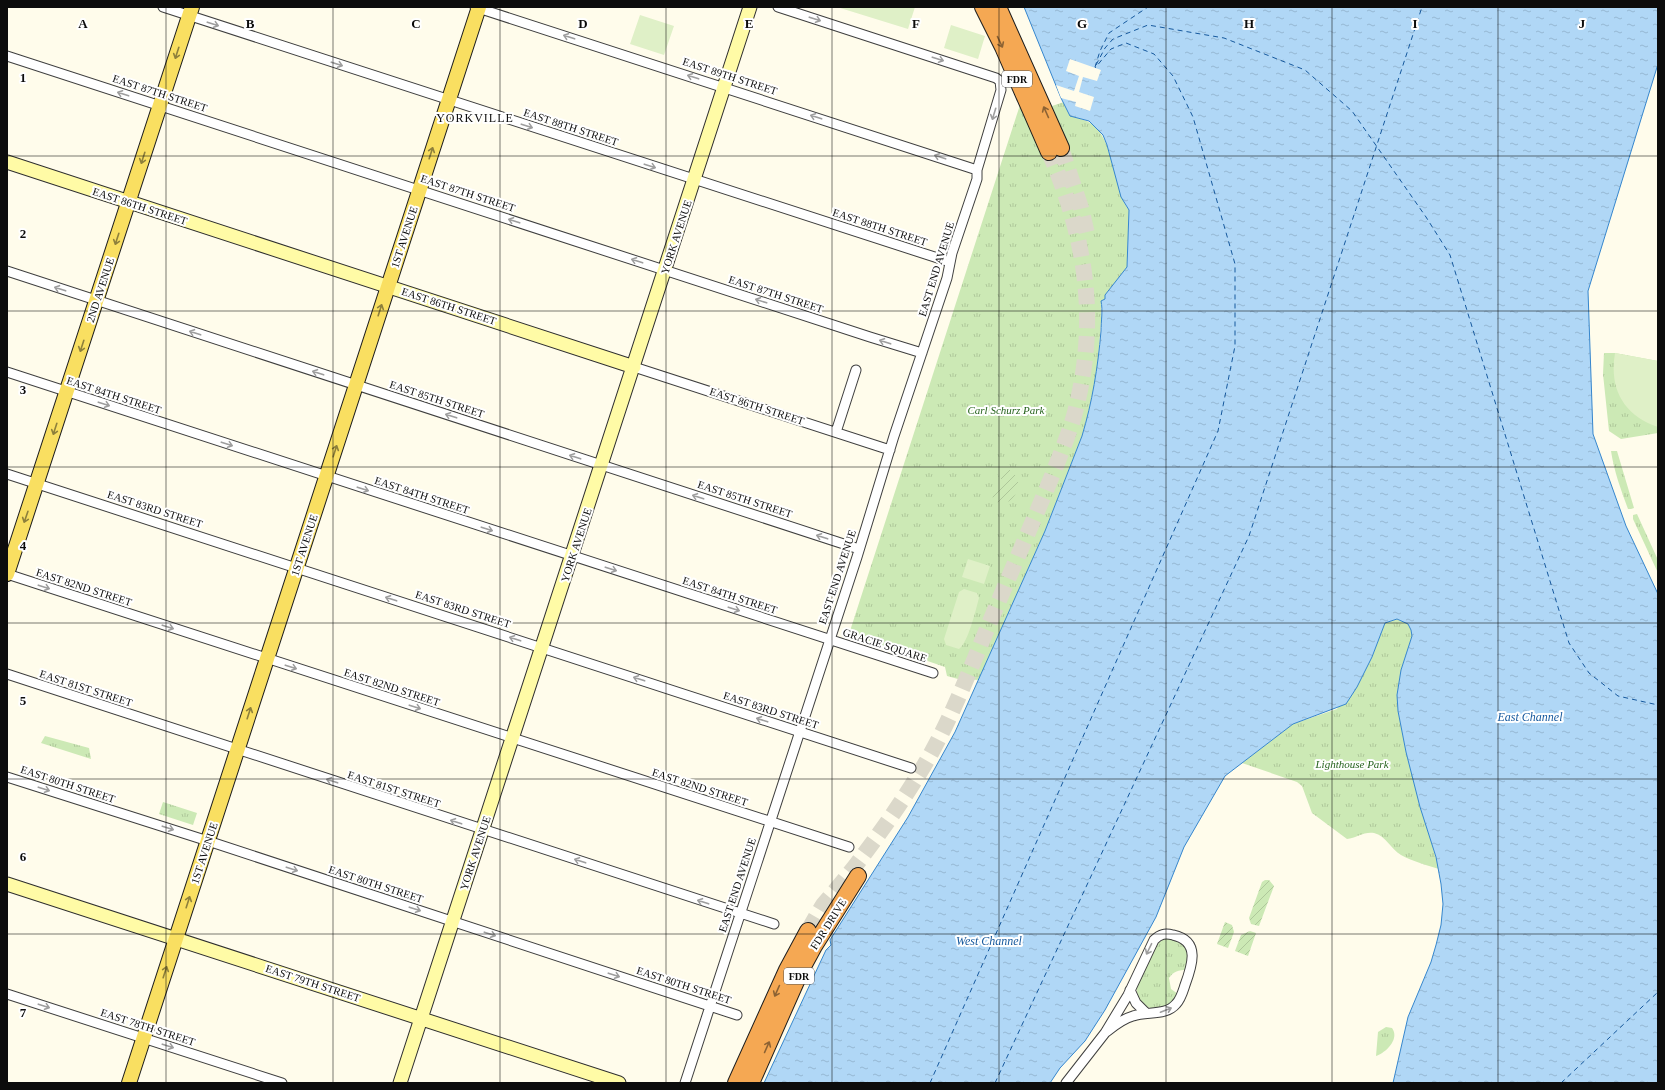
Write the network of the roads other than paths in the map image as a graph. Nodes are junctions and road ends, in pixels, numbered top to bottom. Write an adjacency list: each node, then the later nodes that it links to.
1 (163, 7): 7 (street, EAST 88TH STREET)
2 (478, 7): 9 (street, EAST 89TH STREET, one-way to 2); 10 (main road, 1ST AVENUE)
3 (750, 7): 9 (main road, YORK AVENUE)
4 (778, 7): 13 (street, EAST END AVENUE, one-way to 13)
5 (983, 7): 6 (highway, FDR, one-way to 6)
6 (998, 7)
7 (191, 11): 10 (street, EAST 88TH STREET, one-way to 10); 11 (main road, 2ND AVENUE, one-way to 11)
8 (7, 56): 11 (street, EAST 87TH STREET, one-way to 8)
9 (724, 87): 13 (street, EAST 89TH STREET, one-way to 9); 14 (main road, YORK AVENUE)
10 (448, 100): 14 (street, EAST 88TH STREET, one-way to 14); 15 (main road, 1ST AVENUE, one-way to 10)
11 (160, 106): 15 (street, EAST 87TH STREET); 16 (main road, 2ND AVENUE, one-way to 16)
12 (7, 162): 16 (main road, EAST 86TH STREET)
13 (977, 170): 17 (street, EAST END AVENUE)
14 (694, 180): 17 (street, EAST 88TH STREET); 18 (main road, YORK AVENUE)
15 (419, 190): 18 (street, EAST 87TH STREET, one-way to 15); 20 (main road, 1ST AVENUE)
16 (129, 202): 20 (main road, EAST 86TH STREET); 21 (main road, 2ND AVENUE, one-way to 21)
17 (950, 262): 22 (street, EAST END AVENUE)
18 (665, 270): 22 (street, EAST 87TH STREET, one-way to 18); 23 (main road, YORK AVENUE)
19 (7, 272): 21 (street, EAST 85TH STREET, one-way to 19)
20 (388, 286): 23 (main road, EAST 86TH STREET); 26 (main road, 1ST AVENUE, one-way to 20)
21 (97, 301): 26 (street, EAST 85TH STREET, one-way to 21); 27 (main road, 2ND AVENUE, one-way to 27)
22 (922, 353): 29 (street, EAST END AVENUE)
23 (634, 366): 28 (street, EAST 86TH STREET); 30 (main road, YORK AVENUE)
24 (856, 370): 28 (street)
25 (7, 372): 27 (street, EAST 84TH STREET)
26 (356, 385): 30 (street, EAST 85TH STREET, one-way to 26); 32 (main road, 1ST AVENUE, one-way to 26)
27 (67, 392): 32 (street, EAST 84TH STREET, one-way to 32); 33 (main road, 2ND AVENUE, one-way to 33)
28 (836, 432): 29 (street, EAST 86TH STREET)
29 (890, 450): 34 (street, EAST END AVENUE)
30 (602, 465): 34 (street, EAST 85TH STREET, one-way to 30); 35 (main road, YORK AVENUE)
31 (7, 474): 33 (street, EAST 83RD STREET)
32 (326, 477): 35 (street, EAST 84TH STREET, one-way to 35); 36 (main road, 1ST AVENUE)
33 (37, 484): 36 (street, EAST 83RD STREET); 37 (main road, 2ND AVENUE, one-way to 37)
34 (859, 549): 38 (street, EAST END AVENUE)
35 (572, 556): 38 (street, EAST 84TH STREET, one-way to 38); 39 (main road, YORK AVENUE)
36 (296, 568): 39 (street, EAST 83RD STREET, one-way to 36); 40 (main road, 1ST AVENUE)
37 (7, 574): 40 (street, EAST 82ND STREET, one-way to 40)
38 (829, 640): 41 (street, GRACIE SQUARE); 43 (street, EAST END AVENUE)
39 (542, 648): 43 (street, EAST 83RD STREET, one-way to 39); 44 (main road, YORK AVENUE)
40 (266, 659): 44 (street, EAST 82ND STREET, one-way to 44); 45 (main road, 1ST AVENUE, one-way to 40)
41 (933, 673)
42 (7, 674): 45 (street, EAST 81ST STREET)
43 (799, 731): 46 (street, EAST 83RD STREET); 48 (street, EAST END AVENUE)
44 (513, 739): 48 (street, EAST 82ND STREET); 49 (main road, YORK AVENUE)
45 (237, 750): 49 (street, EAST 81ST STREET, one-way to 45); 50 (main road, 1ST AVENUE)
46 (911, 768)
47 (7, 777): 50 (street, EAST 80TH STREET, one-way to 50)
48 (770, 822): 51 (street, EAST 82ND STREET); 54 (street, EAST END AVENUE)
49 (483, 830): 54 (street, EAST 81ST STREET, one-way to 49); 55 (main road, YORK AVENUE)
50 (208, 841): 55 (street, EAST 80TH STREET, one-way to 55); 58 (main road, 1ST AVENUE, one-way to 50)
51 (849, 847)
52 (858, 876): 73 (highway, FDR DRIVE / FDR, one-way to 52)
53 (7, 884): 58 (main road, EAST 79TH STREET)
54 (740, 914): 56 (street, EAST 81ST STREET); 61 (street, EAST END AVENUE)
55 (453, 921): 61 (street, EAST 80TH STREET, one-way to 61); 64 (main road, YORK AVENUE)
56 (774, 924)
57 (808, 931): 72 (highway, FDR DRIVE / FDR, one-way to 72)
58 (176, 939): 64 (main road, EAST 79TH STREET); 66 (main road, 1ST AVENUE, one-way to 58)
59 (1130, 990): 62 (street); 62 (street, one-way to 59); 65 (street)
60 (7, 994): 66 (street, EAST 78TH STREET, one-way to 66)
61 (710, 1006): 63 (street, EAST 80TH STREET); 71 (street, EAST END AVENUE)
62 (1146, 1013): 65 (street)
63 (738, 1015)
64 (421, 1019): 69 (main road, YORK AVENUE); 70 (main road, EAST 79TH STREET)
65 (1105, 1033): 74 (street)
66 (144, 1038): 67 (main road, 1ST AVENUE); 68 (street, EAST 78TH STREET, one-way to 68)
67 (129, 1083)
68 (282, 1083)
69 (400, 1083)
70 (620, 1083)
71 (685, 1083)
72 (736, 1083)
73 (751, 1083)
74 (1066, 1083)

